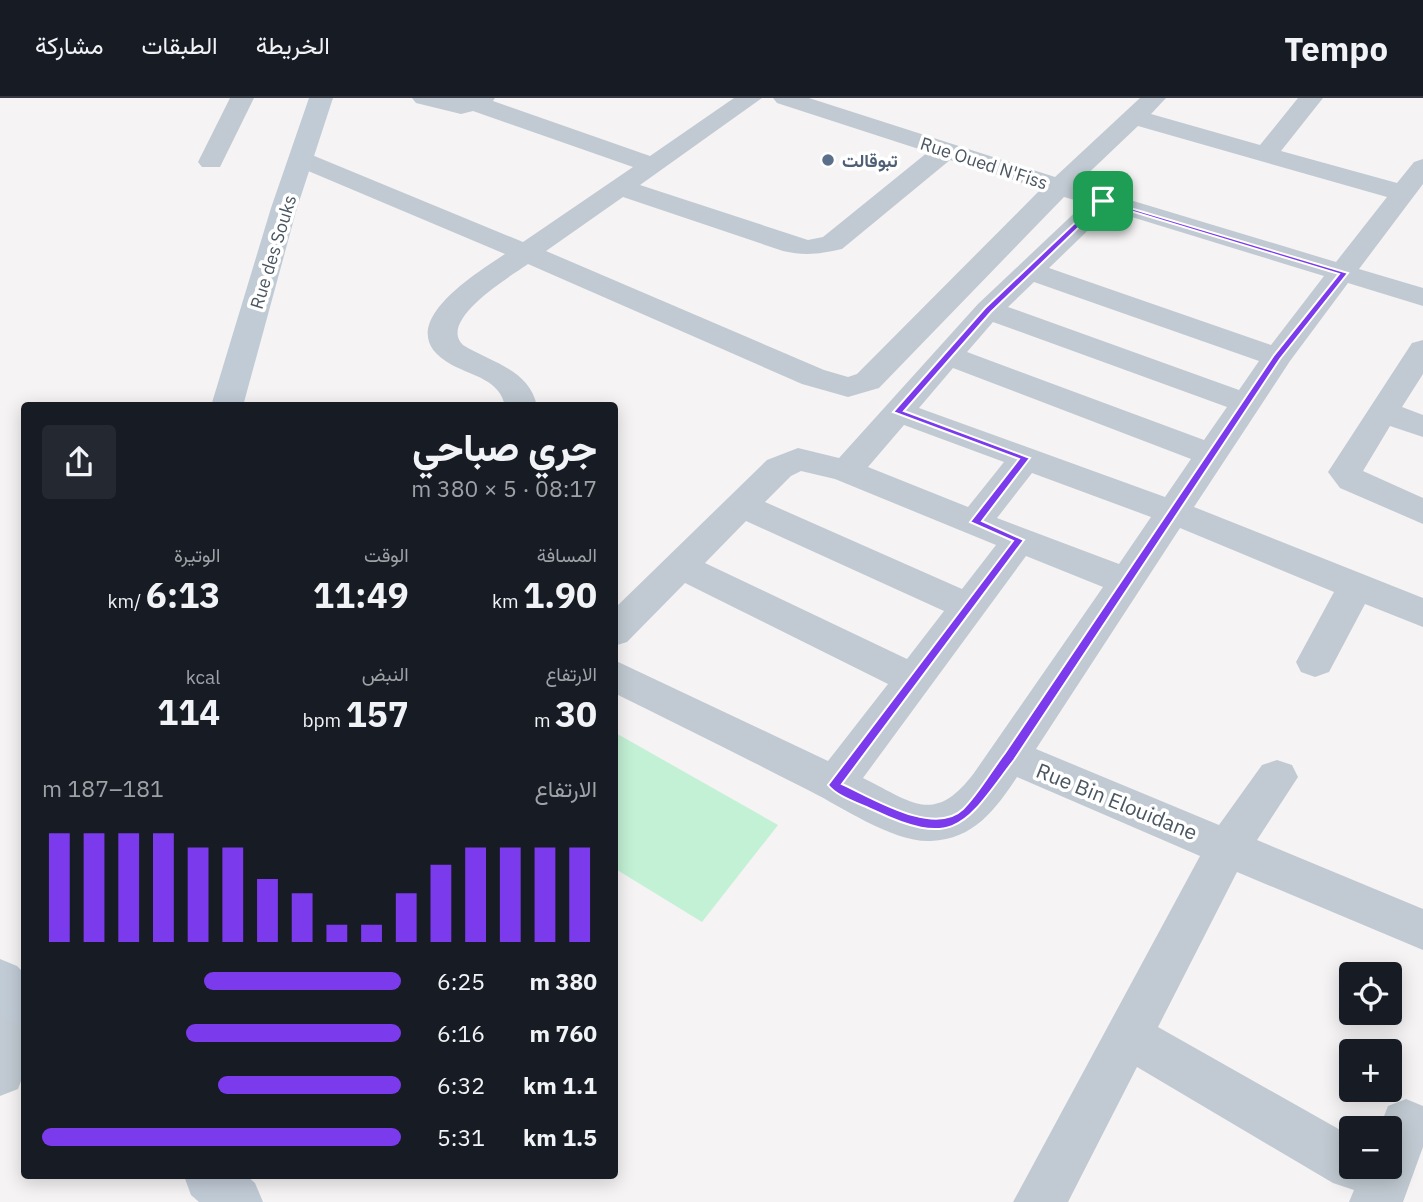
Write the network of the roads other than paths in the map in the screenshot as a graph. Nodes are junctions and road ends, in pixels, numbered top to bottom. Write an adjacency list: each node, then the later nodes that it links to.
1 (242, 98): 13 (street)
2 (321, 98): 12 (street, Rue des Souks)
3 (424, 98): 8 (street)
4 (750, 98): 14 (street)
5 (785, 98): 10 (street, Rue Oued N'Fiss)
6 (1154, 98): 9 (street)
7 (1311, 98): 11 (street)
8 (479, 100): 14 (street)
9 (1134, 117): 11 (street); 17 (street)
10 (945, 150): 16 (street); 17 (street, Rue Oued N'Fiss)
11 (1266, 153): 18 (street)
12 (303, 160): 20 (street); 28 (street, Rue des Souks)
13 (211, 162)
14 (652, 165): 16 (street)
15 (1423, 167): 18 (street, Rue Bin Elouidane)
16 (619, 187): 20 (street)
17 (1060, 187): 19 (street, Rue Oued N'Fiss); 20 (street)
18 (1403, 193): 22 (street, Rue Bin Elouidane)
19 (1103, 201): 21 (street); 22 (street, Rue Oued N'Fiss)
20 (525, 252): 29 (street)
21 (1028, 270): 24 (street); 26 (street)
22 (1344, 273): 23 (street, Rue Oued N'Fiss); 26 (street, Rue Bin Elouidane)
23 (1423, 297)
24 (988, 310): 25 (street); 30 (street)
25 (949, 356): 32 (street); 34 (street)
26 (1277, 357): 30 (street, Rue Bin Elouidane)
27 (1419, 361): 31 (street)
28 (228, 402)
29 (521, 402)
30 (1246, 403): 34 (street, Rue Bin Elouidane)
31 (1382, 411): 33 (street); 39 (street)
32 (898, 412): 35 (street); 36 (street)
33 (1423, 427)
34 (1212, 455): 38 (street, Rue Bin Elouidane)
35 (1025, 458): 38 (street); 40 (street)
36 (846, 471): 37 (street); 40 (street)
37 (741, 505): 42 (street); 45 (street)
38 (1173, 512): 43 (street, Rue Bin Elouidane); 44 (street)
39 (1423, 512)
40 (975, 522): 41 (street)
41 (1019, 540): 43 (street); 45 (street)
42 (679, 565): 47 (street); 50 (street)
43 (1128, 582): 51 (street, Rue Bin Elouidane)
44 (1356, 585): 46 (street); 48 (street)
45 (969, 607): 50 (street)
46 (1423, 613)
47 (618, 628)
48 (1315, 662)
49 (618, 677): 53 (street)
50 (914, 679): 53 (street)
51 (1009, 756): 53 (street); 54 (street, Rue Bin Elouidane)
52 (1277, 777): 54 (street)
53 (834, 785)
54 (1228, 847): 55 (street, Rue Bin Elouidane); 57 (street)
55 (1420, 919)
56 (18, 995): 58 (street)
57 (1129, 1037): 59 (street); 62 (street)
58 (0, 1072)
59 (1339, 1147)
60 (213, 1179): 61 (street)
61 (236, 1202)
62 (1040, 1202)

